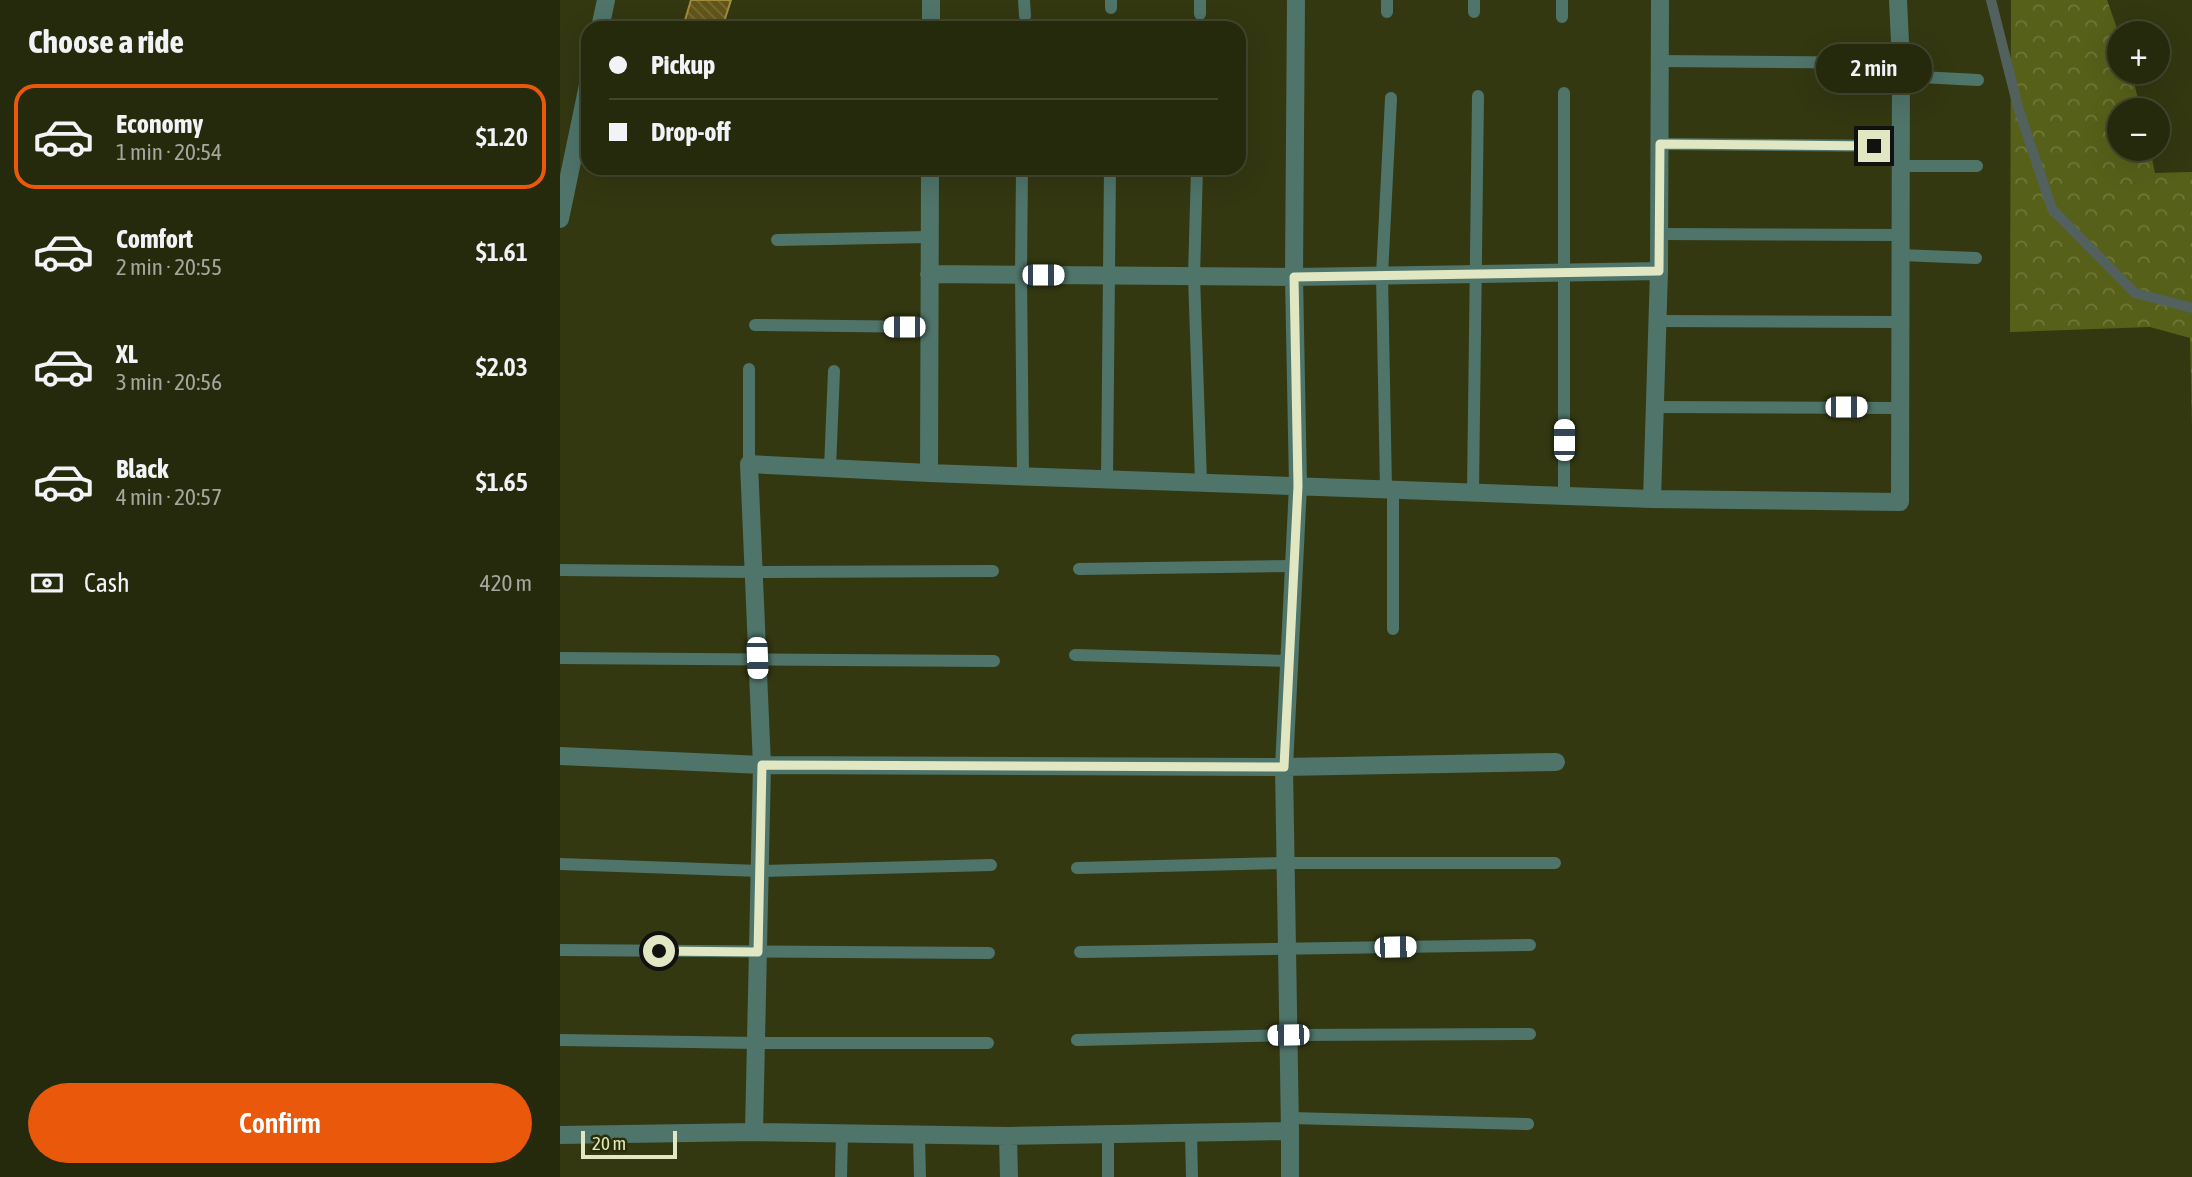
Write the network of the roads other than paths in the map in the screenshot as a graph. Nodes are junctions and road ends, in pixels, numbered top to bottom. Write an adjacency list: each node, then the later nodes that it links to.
1 (606, 0): 12 (street)
2 (931, 0): 13 (street)
3 (1024, 0): 10 (lane)
4 (1200, 0): 9 (lane)
5 (1296, 0): 44 (street)
6 (1562, 0): 11 (lane)
7 (1660, 0): 14 (street)
8 (1898, 0): 15 (street)
9 (1200, 14)
10 (1025, 16)
11 (1562, 17)
12 (602, 21)
13 (931, 21)
14 (1660, 61): 15 (lane); 21 (street)
15 (1901, 69): 16 (lane); 22 (street)
16 (1978, 80)
17 (1564, 93): 37 (lane)
18 (1478, 96): 39 (lane)
19 (1391, 98): 42 (lane)
20 (581, 118): 29 (street)
21 (1660, 144): 22 (lane); 30 (street)
22 (1900, 146): 23 (street)
23 (1900, 166): 24 (lane); 31 (street)
24 (1977, 166)
25 (930, 175): 32 (street)
26 (1022, 175): 40 (lane)
27 (1110, 175): 41 (lane)
28 (1197, 175): 43 (lane)
29 (560, 219)
30 (1659, 234): 31 (lane); 36 (street)
31 (1900, 235): 34 (street)
32 (929, 237): 33 (lane); 38 (street)
33 (777, 240)
34 (1900, 255): 35 (lane); 46 (street)
35 (1976, 258)
36 (1659, 271): 37 (street); 45 (street)
37 (1563, 272): 39 (street); 62 (lane)
38 (929, 274): 40 (street); 48 (street)
39 (1477, 274): 42 (street); 61 (lane)
40 (1021, 275): 41 (street); 56 (lane)
41 (1108, 275): 43 (street); 57 (lane)
42 (1382, 275): 44 (street); 60 (lane)
43 (1195, 276): 44 (street); 58 (lane)
44 (1294, 277): 59 (street)
45 (1657, 321): 46 (lane); 51 (street)
46 (1900, 322): 52 (street)
47 (755, 325): 48 (lane)
48 (929, 327): 55 (street)
49 (749, 369): 53 (lane)
50 (834, 370): 54 (lane)
51 (1655, 407): 52 (lane); 63 (street)
52 (1900, 408): 63 (street)
53 (749, 464): 54 (street); 68 (street)
54 (830, 468): 55 (street)
55 (929, 473): 56 (street)
56 (1023, 476): 57 (street)
57 (1107, 479): 58 (street)
58 (1201, 482): 59 (street)
59 (1298, 486): 60 (street); 64 (street)
60 (1389, 489): 61 (street); 69 (lane)
61 (1473, 492): 62 (street)
62 (1564, 496): 63 (street)
63 (1652, 499)
64 (1294, 566): 65 (lane); 74 (street)
65 (1079, 569)
66 (560, 570): 68 (lane)
67 (993, 570): 68 (lane)
68 (754, 572): 72 (street)
69 (1393, 629)
70 (1075, 655): 74 (lane)
71 (560, 658): 72 (lane)
72 (757, 658): 73 (lane); 77 (street)
73 (994, 661)
74 (1289, 661): 78 (street)
75 (560, 756): 77 (street)
76 (1556, 762): 78 (street)
77 (762, 765): 78 (street); 84 (street)
78 (1284, 767): 79 (street)
79 (1285, 863): 80 (lane); 83 (lane); 86 (street)
80 (1555, 863)
81 (560, 864): 84 (lane)
82 (991, 865): 84 (lane)
83 (1077, 867)
84 (760, 871): 88 (street)
85 (1530, 945): 86 (lane)
86 (1287, 949): 89 (lane); 92 (street)
87 (560, 950): 88 (lane)
88 (758, 952): 90 (lane); 96 (street)
89 (1080, 952)
90 (989, 953)
91 (1530, 1034): 92 (lane)
92 (1288, 1035): 94 (lane); 97 (street)
93 (560, 1040): 96 (lane)
94 (1077, 1040)
95 (988, 1043): 96 (lane)
96 (756, 1044): 99 (street)
97 (1290, 1124): 98 (lane); 101 (street); 111 (street)
98 (1528, 1124)
99 (754, 1132): 100 (street); 103 (street)
100 (842, 1133): 104 (street); 106 (lane)
101 (1191, 1133): 102 (street); 110 (lane)
102 (1108, 1134): 105 (street); 109 (lane)
103 (560, 1135)
104 (918, 1135): 105 (street); 107 (lane)
105 (1008, 1136): 108 (street)
106 (841, 1177)
107 (920, 1177)
108 (1009, 1177)
109 (1108, 1177)
110 (1192, 1177)
111 (1290, 1177)

